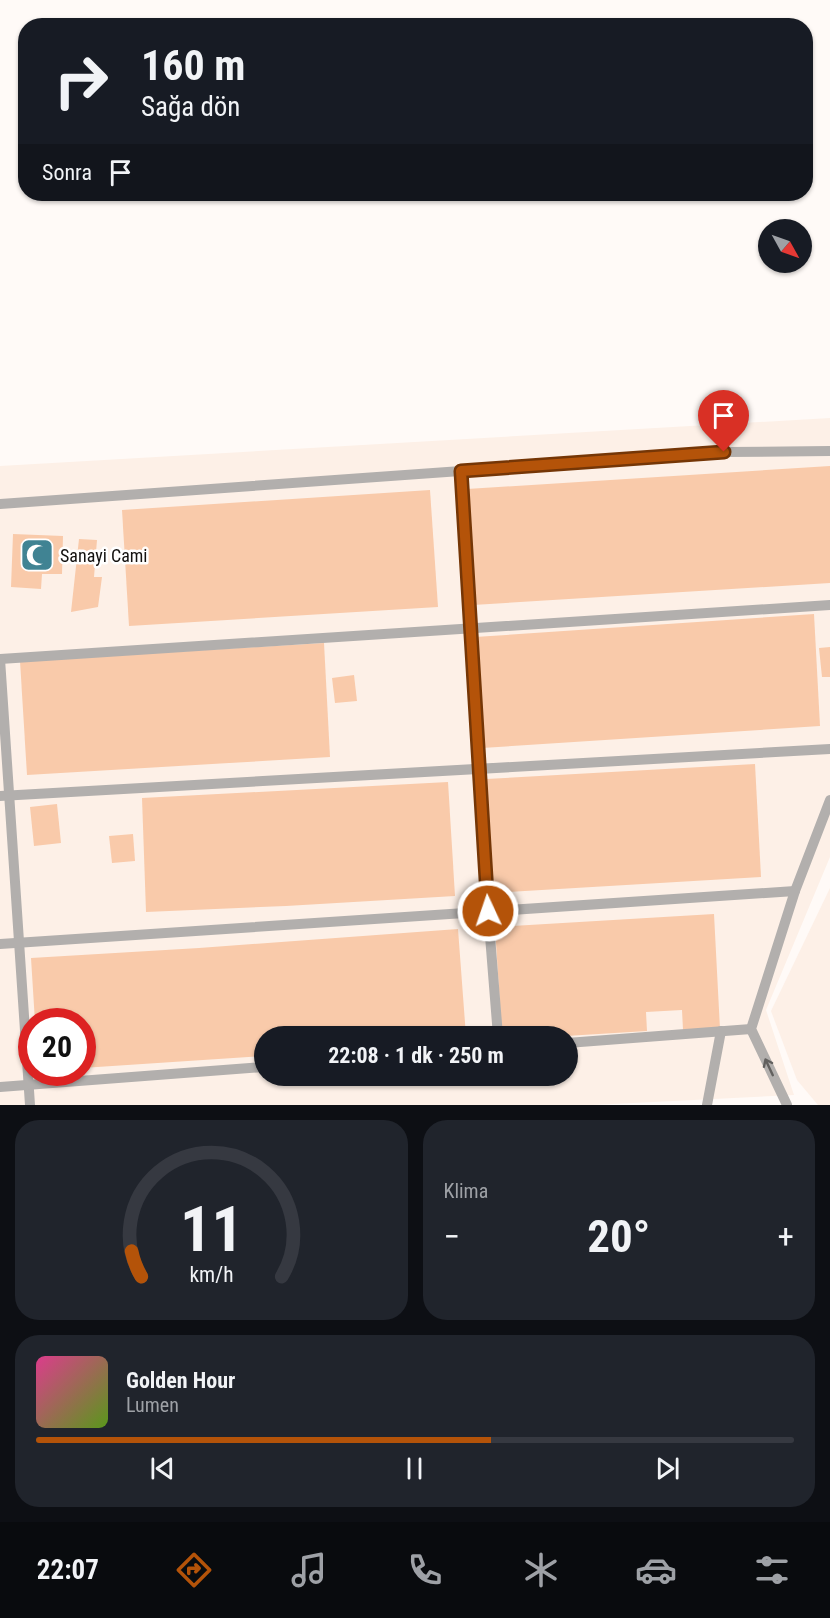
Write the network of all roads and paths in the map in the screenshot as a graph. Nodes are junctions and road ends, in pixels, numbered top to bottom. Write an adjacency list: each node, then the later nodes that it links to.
1 (830, 451): 2 (lane)
2 (461, 471): 3 (lane); 5 (lane)
3 (0, 504)
4 (830, 605): 5 (lane)
5 (471, 628): 6 (lane); 8 (lane)
6 (0, 659): 9 (lane)
7 (830, 749): 8 (lane)
8 (480, 770): 9 (lane); 12 (lane)
9 (5, 796): 13 (lane)
10 (830, 800): 11 (lane)
11 (795, 891): 12 (lane); 17 (lane)
12 (488, 911): 13 (lane); 16 (lane)
13 (19, 943): 14 (lane); 15 (lane)
14 (0, 944)
15 (24, 1008)
16 (497, 1026)
17 (752, 1029): 18 (lane); 27 (lane, one-way to 17)
18 (721, 1031): 19 (lane); 26 (lane)
19 (578, 1042)
20 (254, 1068): 21 (lane)
21 (96, 1080)
22 (18, 1086): 24 (lane)
23 (29, 1086): 25 (lane)
24 (0, 1087)
25 (30, 1105)
26 (706, 1105)
27 (787, 1105)

